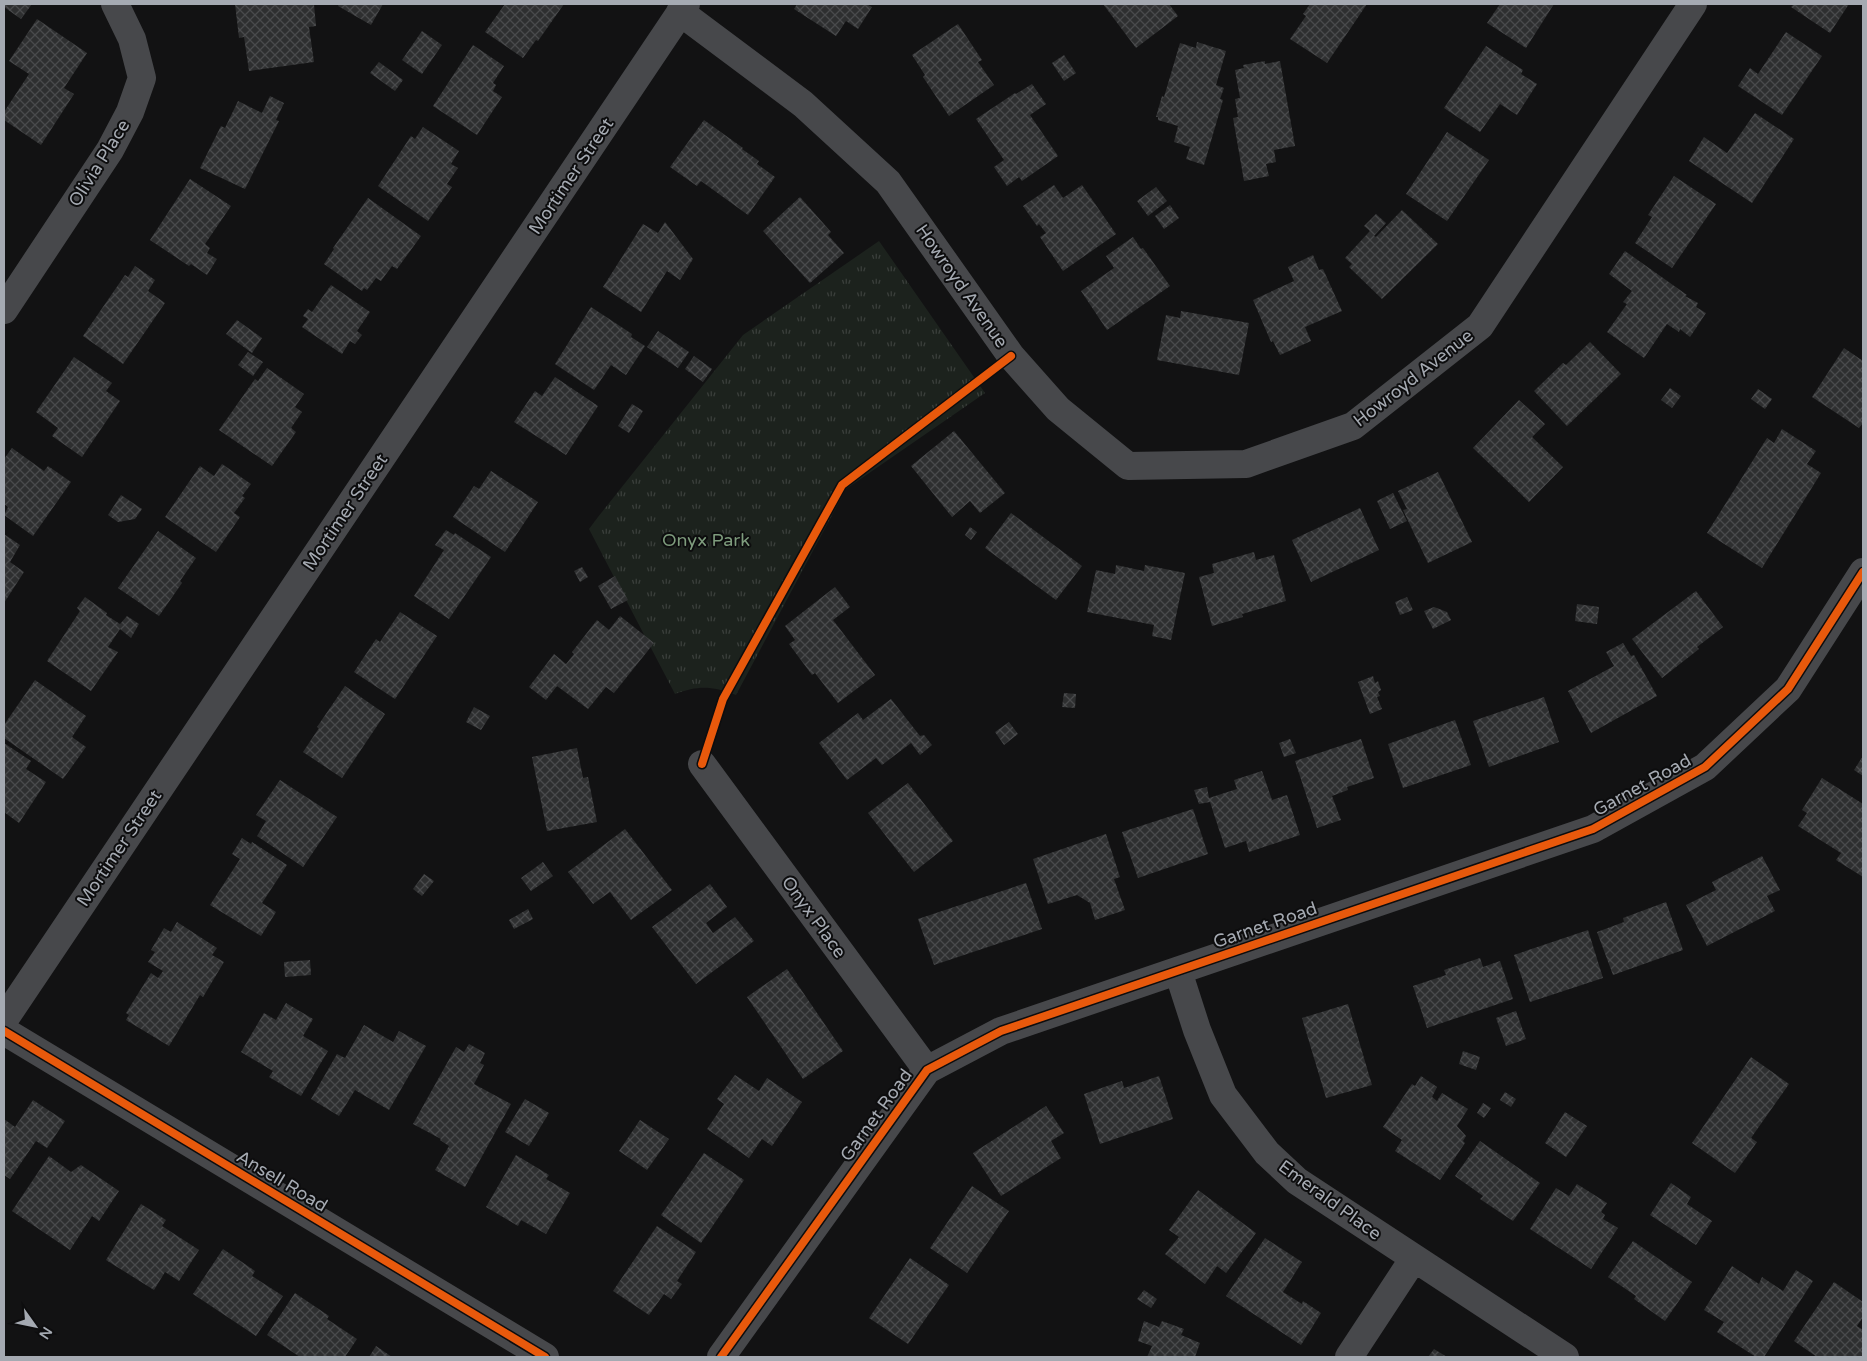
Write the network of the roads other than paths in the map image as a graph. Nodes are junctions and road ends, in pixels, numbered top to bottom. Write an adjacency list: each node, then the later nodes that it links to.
1 (115, 4): 4 (street, Olivia Place)
2 (1693, 4): 3 (street, Howroyd Avenue)
3 (683, 8): 8 (street, Mortimer Street)
4 (4, 310)
5 (1863, 572): 7 (street, Garnet Road)
6 (702, 764): 10 (street, Onyx Place)
7 (1178, 971): 10 (street, Garnet Road); 11 (street, Emerald Place)
8 (4, 1020)
9 (4, 1031): 12 (street, Ansell Road)
10 (926, 1070): 13 (street, Garnet Road)
11 (1414, 1258): 14 (street); 15 (street, Emerald Place)
12 (545, 1357)
13 (721, 1357)
14 (1350, 1357)
15 (1565, 1357)

